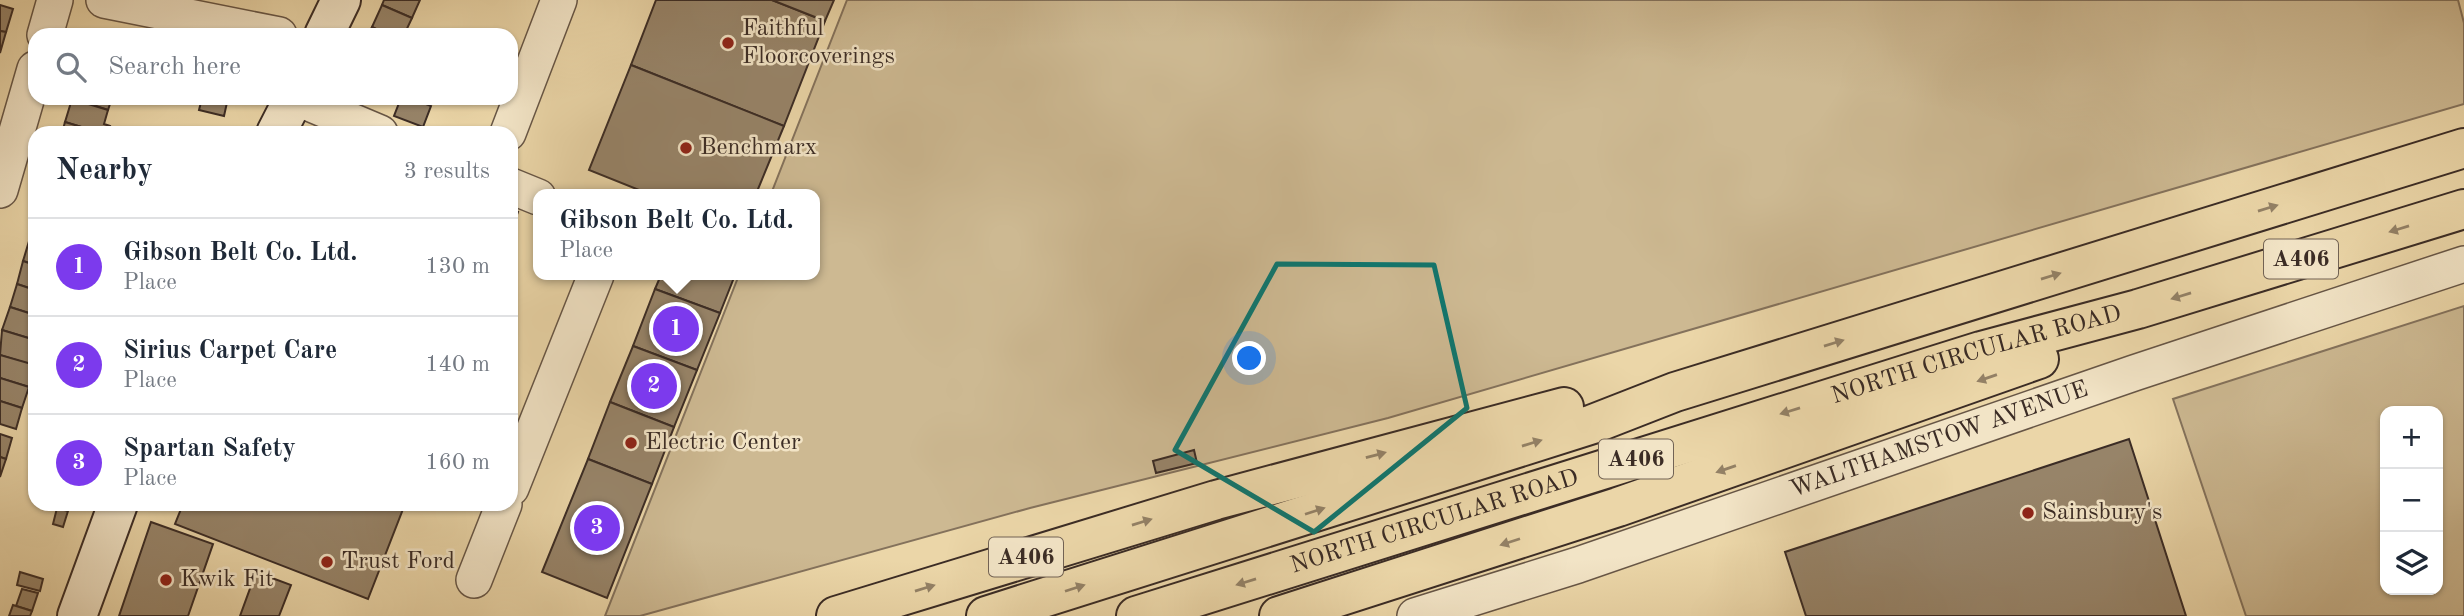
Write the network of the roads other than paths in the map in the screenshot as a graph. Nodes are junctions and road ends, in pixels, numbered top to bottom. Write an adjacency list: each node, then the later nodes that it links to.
1 (55, 0): 5 (street)
2 (104, 0): 6 (street)
3 (341, 0): 7 (main road)
4 (559, 0): 13 (street)
5 (47, 28)
6 (244, 28)
7 (327, 28)
8 (28, 93): 15 (street)
9 (291, 105): 11 (main road)
10 (312, 105): 12 (street)
11 (280, 126)
12 (363, 126)
13 (511, 126)
14 (2464, 148): 20 (highway, A406, one-way to 14)
15 (0, 190)
16 (2464, 209): 19 (highway, A406, one-way to 19)
17 (2464, 264): 30 (street, WALTHAMSTOW AVENUE)
18 (594, 280): 21 (street)
19 (2138, 309): 28 (highway, NORTH CIRCULAR ROAD / A406, one-way to 28); 29 (highway, A406, one-way to 29)
20 (1675, 392): 26 (highway, A406, one-way to 20); 27 (highway, NORTH CIRCULAR ROAD / A406, one-way to 20)
21 (518, 470)
22 (115, 511): 25 (main road)
23 (502, 511): 24 (street)
24 (474, 580)
25 (77, 616)
26 (836, 616)
27 (986, 616)
28 (1136, 616)
29 (1279, 616)
30 (1415, 616)

